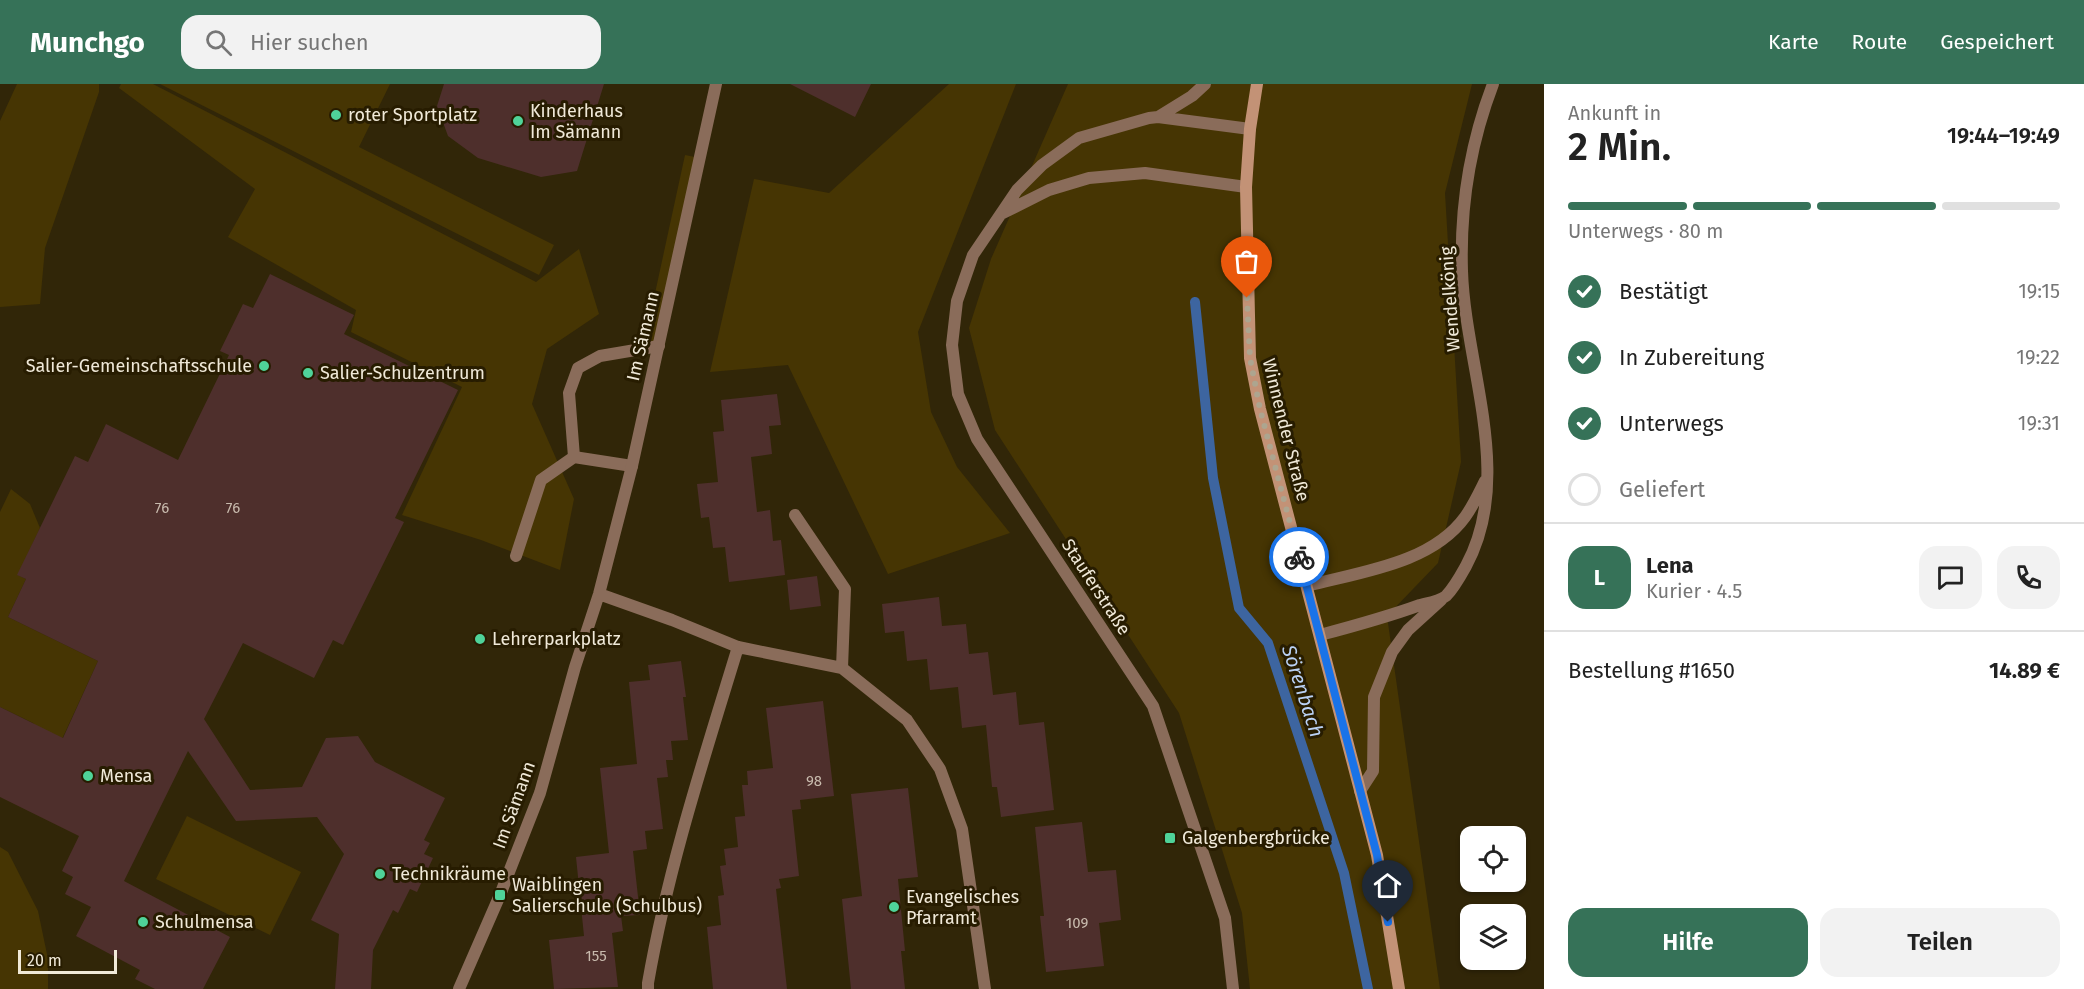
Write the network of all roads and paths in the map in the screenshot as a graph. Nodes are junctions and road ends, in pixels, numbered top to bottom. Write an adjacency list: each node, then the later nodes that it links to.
1 (716, 84): 9 (street, Im Sämann)
2 (1205, 84): 5 (street, Stauferstraße)
3 (1257, 84): 6 (street, Winnender Straße)
4 (1493, 84): 12 (street, Wendelkönig)
5 (1158, 117): 6 (street, Stauferstraße); 8 (street, Stauferstraße)
6 (1250, 129): 7 (street, Winnender Straße)
7 (1246, 187): 8 (street, Stauferstraße); 15 (street, Winnender Straße)
8 (998, 216): 25 (street, Stauferstraße)
9 (659, 346): 10 (street); 11 (street, Im Sämann)
10 (574, 457): 11 (street); 14 (street)
11 (632, 466): 16 (street, Im Sämann)
12 (1488, 477): 15 (street); 17 (street, Wendelkönig)
13 (795, 515): 20 (street)
14 (516, 556)
15 (1307, 586): 18 (street, Winnender Straße)
16 (599, 594): 19 (street); 22 (street, Im Sämann)
17 (1445, 597): 18 (street); 21 (street, Wendelkönig)
18 (1320, 635): 21 (street, Winnender Straße)
19 (738, 647): 20 (street); 23 (street)
20 (842, 668): 24 (street)
21 (1360, 790): 26 (street, Winnender Straße)
22 (459, 989)
23 (648, 989)
24 (985, 989)
25 (1233, 989)
26 (1398, 989)

